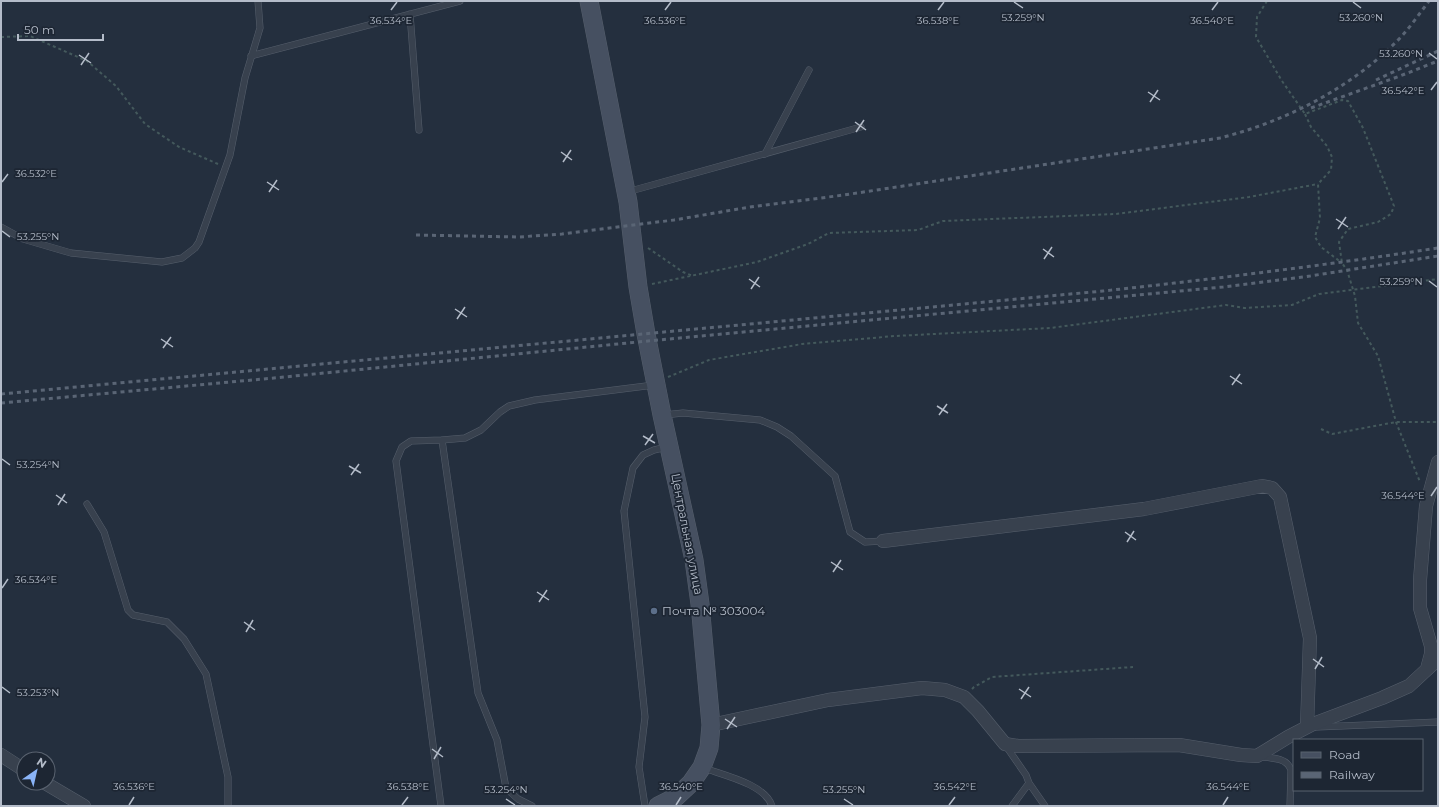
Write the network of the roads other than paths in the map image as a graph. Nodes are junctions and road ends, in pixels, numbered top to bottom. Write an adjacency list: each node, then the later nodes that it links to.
1 (258, 1): 5 (lane)
2 (460, 1): 4 (lane)
3 (589, 1): 10 (street, Центральная улица)
4 (410, 14): 5 (lane); 8 (lane)
5 (252, 56): 11 (lane)
6 (809, 70): 9 (lane)
7 (861, 126): 9 (lane)
8 (419, 130)
9 (765, 154): 10 (lane)
10 (626, 192): 12 (street, Центральная улица)
11 (1, 227)
12 (656, 383): 13 (street, Центральная улица); 14 (lane)
13 (662, 415): 15 (street, Центральная улица); 18 (lane)
14 (442, 440): 33 (lane); 34 (lane)
15 (669, 447): 22 (street, Центральная улица); 35 (lane)
16 (1438, 462): 20 (street)
17 (87, 504): 32 (lane)
18 (883, 541): 23 (street)
19 (1438, 659): 20 (street)
20 (1427, 669): 23 (street)
21 (1438, 722): 23 (lane)
22 (711, 725): 24 (street); 28 (street, Центральная улица)
23 (1307, 727): 26 (street)
24 (1005, 744): 26 (street); 29 (lane)
25 (1, 754): 27 (street)
26 (1257, 756): 40 (lane)
27 (16, 764)
28 (702, 767): 36 (street, Центральная улица); 37 (lane)
29 (1029, 783): 38 (lane); 39 (lane)
30 (56, 789): 31 (street)
31 (84, 806)
32 (228, 806)
33 (441, 806)
34 (532, 806)
35 (645, 806)
36 (658, 806)
37 (772, 806)
38 (1012, 806)
39 (1045, 806)
40 (1290, 806)

